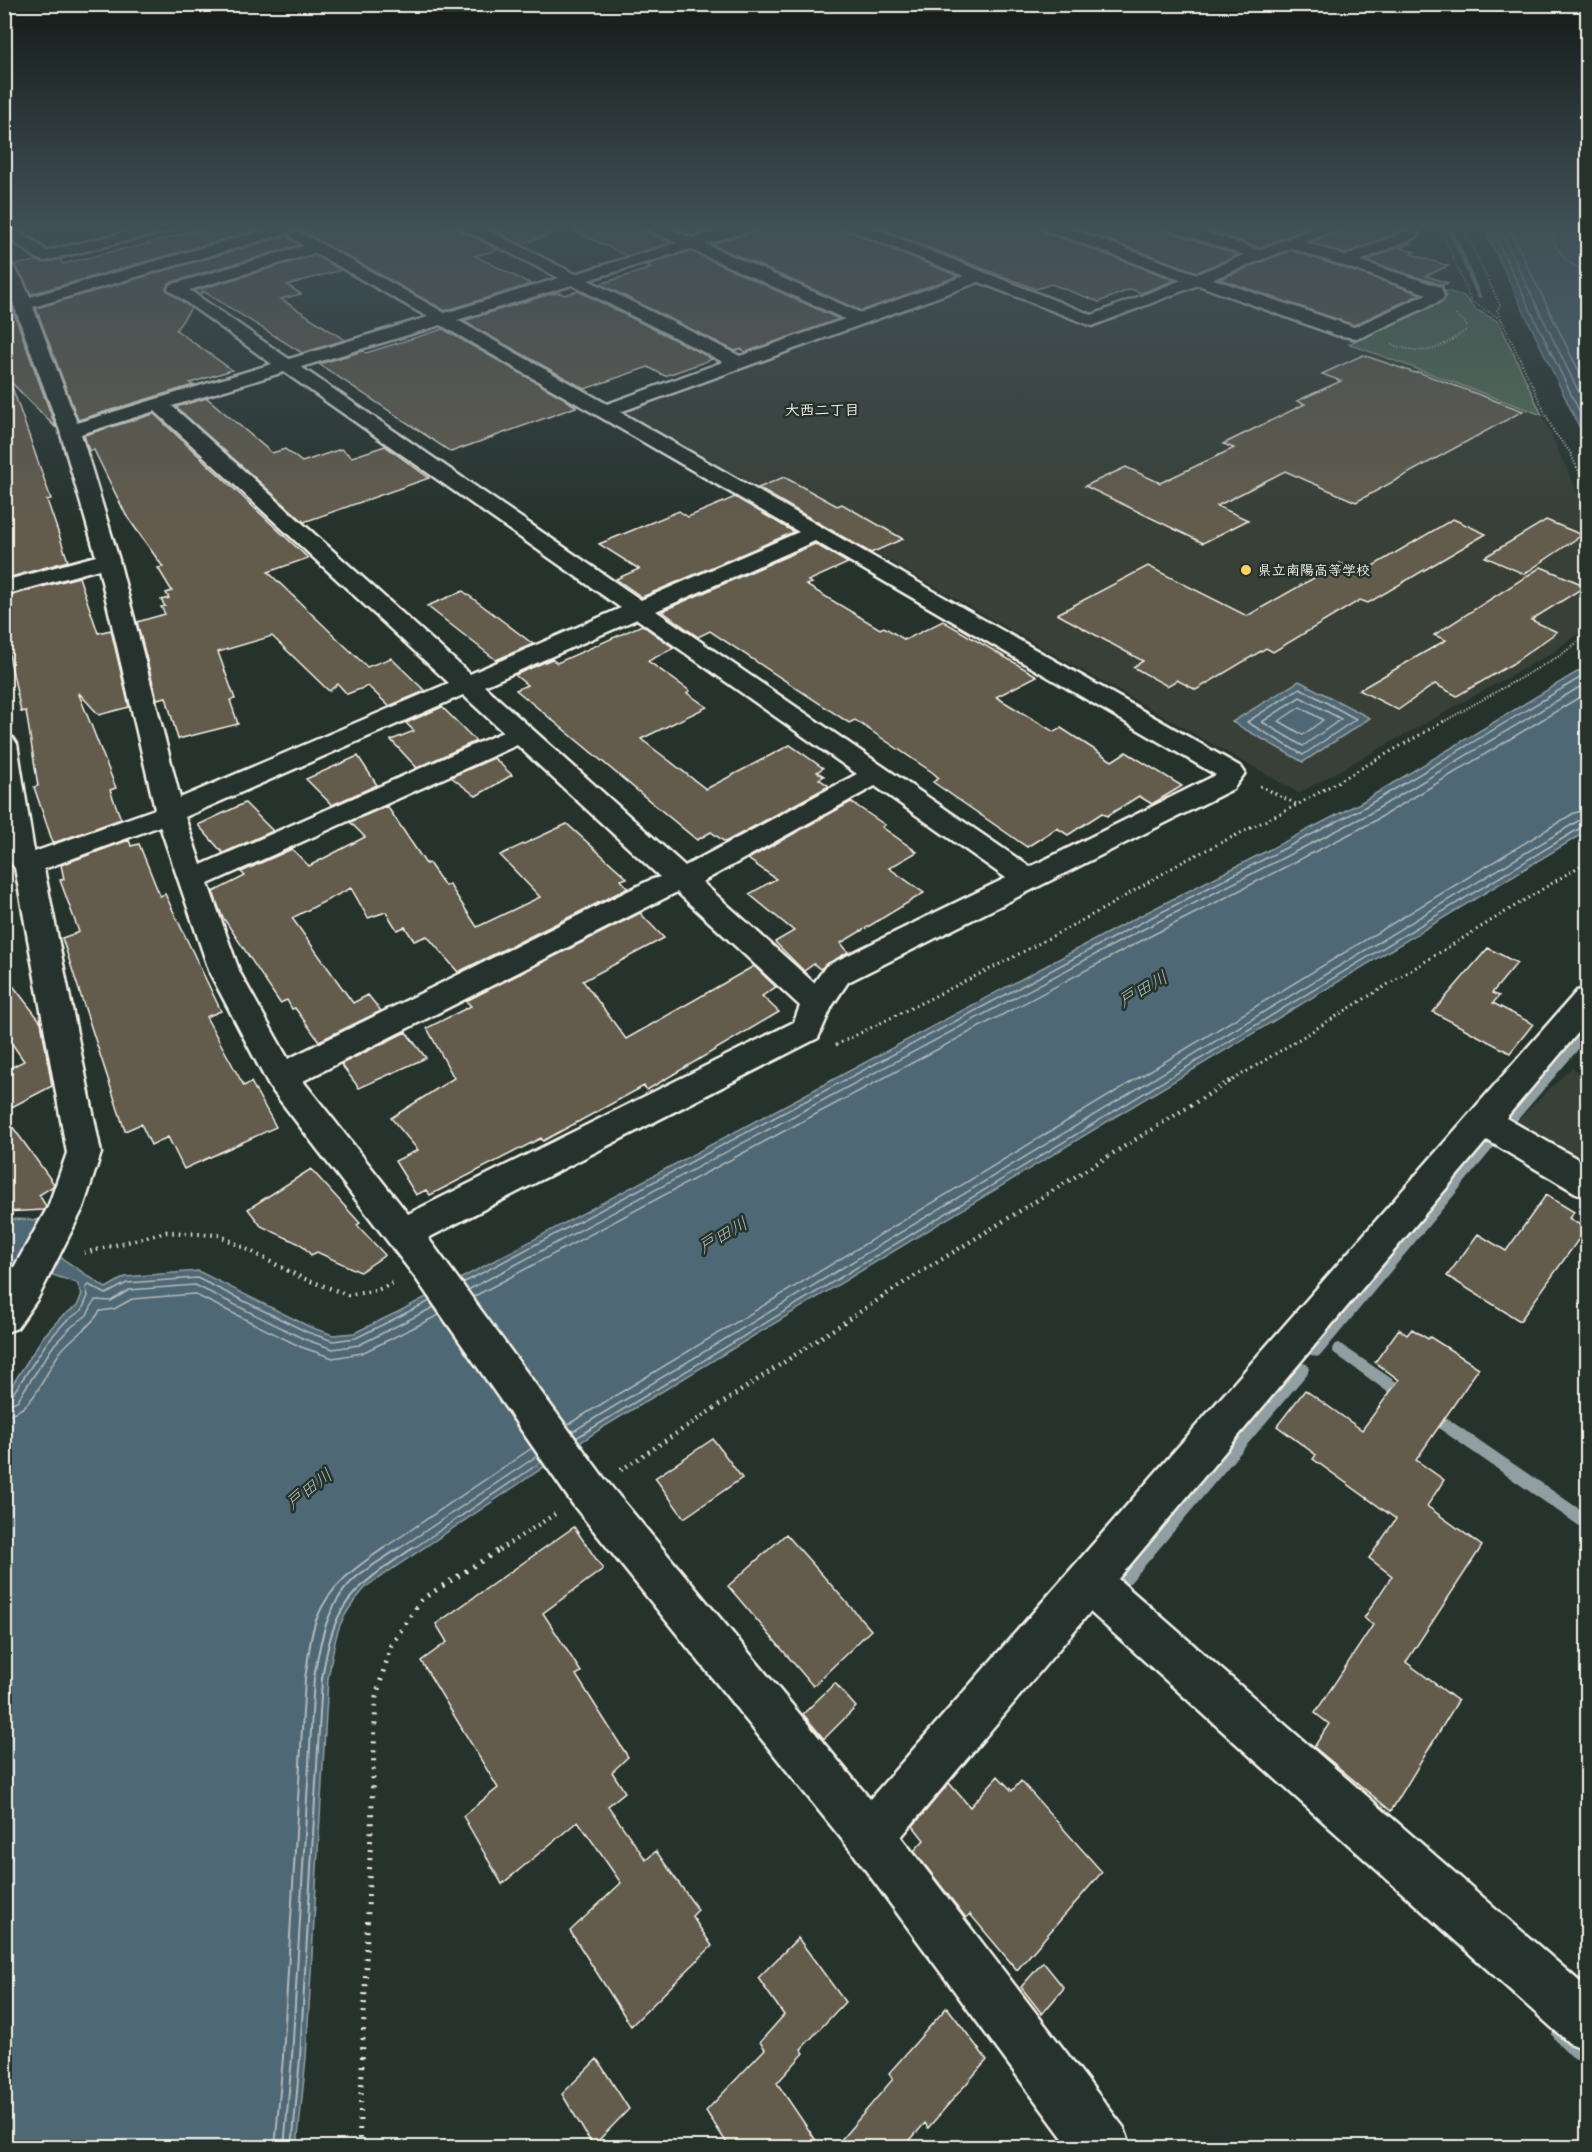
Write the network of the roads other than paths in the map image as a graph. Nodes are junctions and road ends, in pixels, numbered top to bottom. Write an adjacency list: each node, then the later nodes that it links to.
1 (27, 326): 13 (street)
2 (229, 326): 10 (street)
3 (417, 326): 10 (street)
4 (455, 326): 12 (street)
5 (667, 326): 9 (street)
6 (840, 326): 9 (street)
7 (1329, 326): 8 (street)
8 (1370, 326)
9 (739, 363): 12 (street)
10 (285, 366): 11 (street); 17 (street)
11 (159, 405): 13 (street); 18 (street)
12 (605, 411): 14 (street)
13 (70, 432): 15 (street)
14 (815, 532): 17 (street); 25 (street)
15 (108, 560): 16 (street); 22 (street)
16 (4, 588)
17 (640, 610): 18 (street); 21 (street)
18 (465, 686): 19 (street); 22 (street)
19 (519, 735): 24 (street); 26 (street)
20 (4, 744): 23 (street)
21 (878, 774): 25 (street); 26 (street)
22 (170, 813): 23 (street); 24 (street)
23 (18, 863): 33 (street)
24 (192, 880): 29 (street)
25 (1029, 880): 28 (street)
26 (681, 881): 28 (street); 29 (street)
27 (1587, 999): 30 (street)
28 (817, 1003): 32 (street)
29 (281, 1077): 32 (street)
30 (1484, 1122): 31 (street); 34 (street)
31 (1587, 1183)
32 (402, 1234): 35 (street)
33 (4, 1316)
34 (1088, 1581): 35 (street); 36 (street)
35 (870, 1836): 37 (street)
36 (1587, 2024)
37 (1104, 2148)

